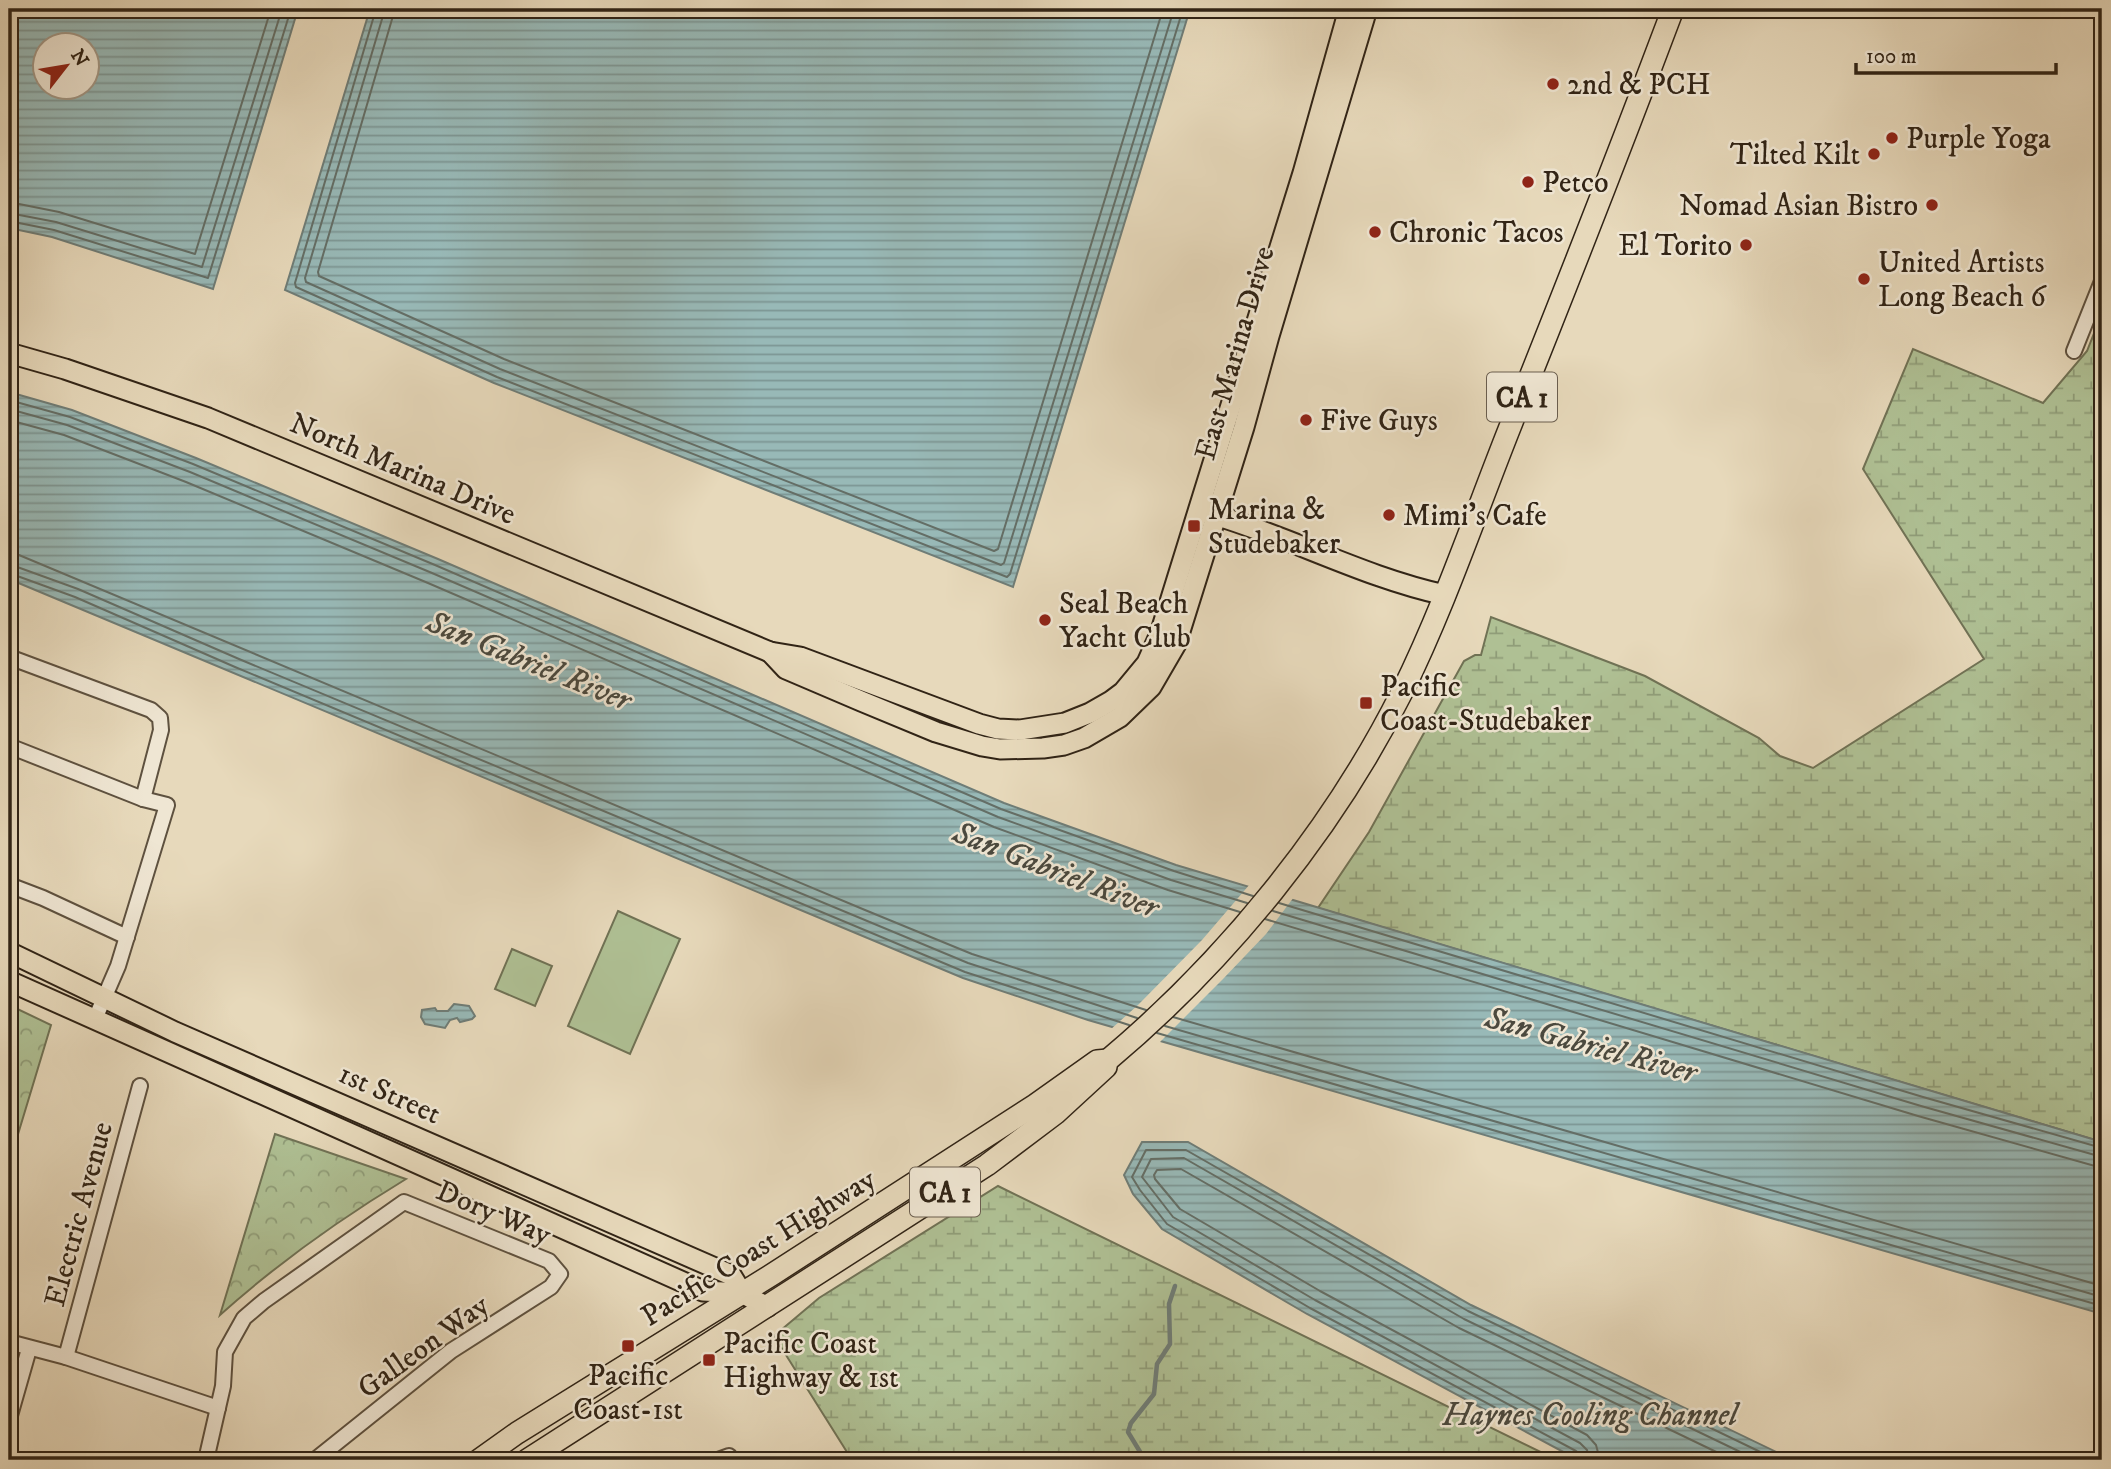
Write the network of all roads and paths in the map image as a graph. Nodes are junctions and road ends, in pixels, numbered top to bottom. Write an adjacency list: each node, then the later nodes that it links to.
1 (1349, 9): 7 (main road, East Marina Drive)
2 (1367, 9): 7 (main road, East Marina Drive)
3 (1673, 9): 8 (highway, CA 1)
4 (2102, 281): 5 (street)
5 (2074, 351)
6 (9, 353): 10 (main road, North Marina Drive)
7 (1207, 512): 8 (main road); 10 (main road, East Marina Drive)
8 (1445, 596): 19 (highway, CA 1)
9 (9, 657): 12 (street)
10 (1129, 697)
11 (9, 746): 12 (street)
12 (143, 799): 14 (street)
13 (9, 885): 14 (street)
14 (127, 937): 17 (street)
15 (9, 952): 17 (main road, 1st Street)
16 (9, 981): 18 (main road, 1st Street)
17 (104, 998): 18 (street); 22 (main road, 1st Street)
18 (95, 1019): 22 (main road, 1st Street)
19 (1110, 1058): 22 (highway, Pacific Coast Highway / CA 1); 23 (highway, Pacific Coast Highway / CA 1)
20 (141, 1086): 26 (street, Electric Avenue)
21 (560, 1275): 27 (street, Dory Way); 30 (street, Galleon Way)
22 (742, 1293): 23 (main road, 1st Street); 31 (highway, Pacific Coast Highway / CA 1)
23 (766, 1307): 32 (highway, Pacific Coast Highway / CA 1)
24 (9, 1342): 25 (street)
25 (29, 1349): 26 (street); 28 (street)
26 (66, 1357): 27 (street)
27 (218, 1408): 29 (street)
28 (9, 1419)
29 (206, 1460)
30 (315, 1460)
31 (479, 1460)
32 (527, 1460)

